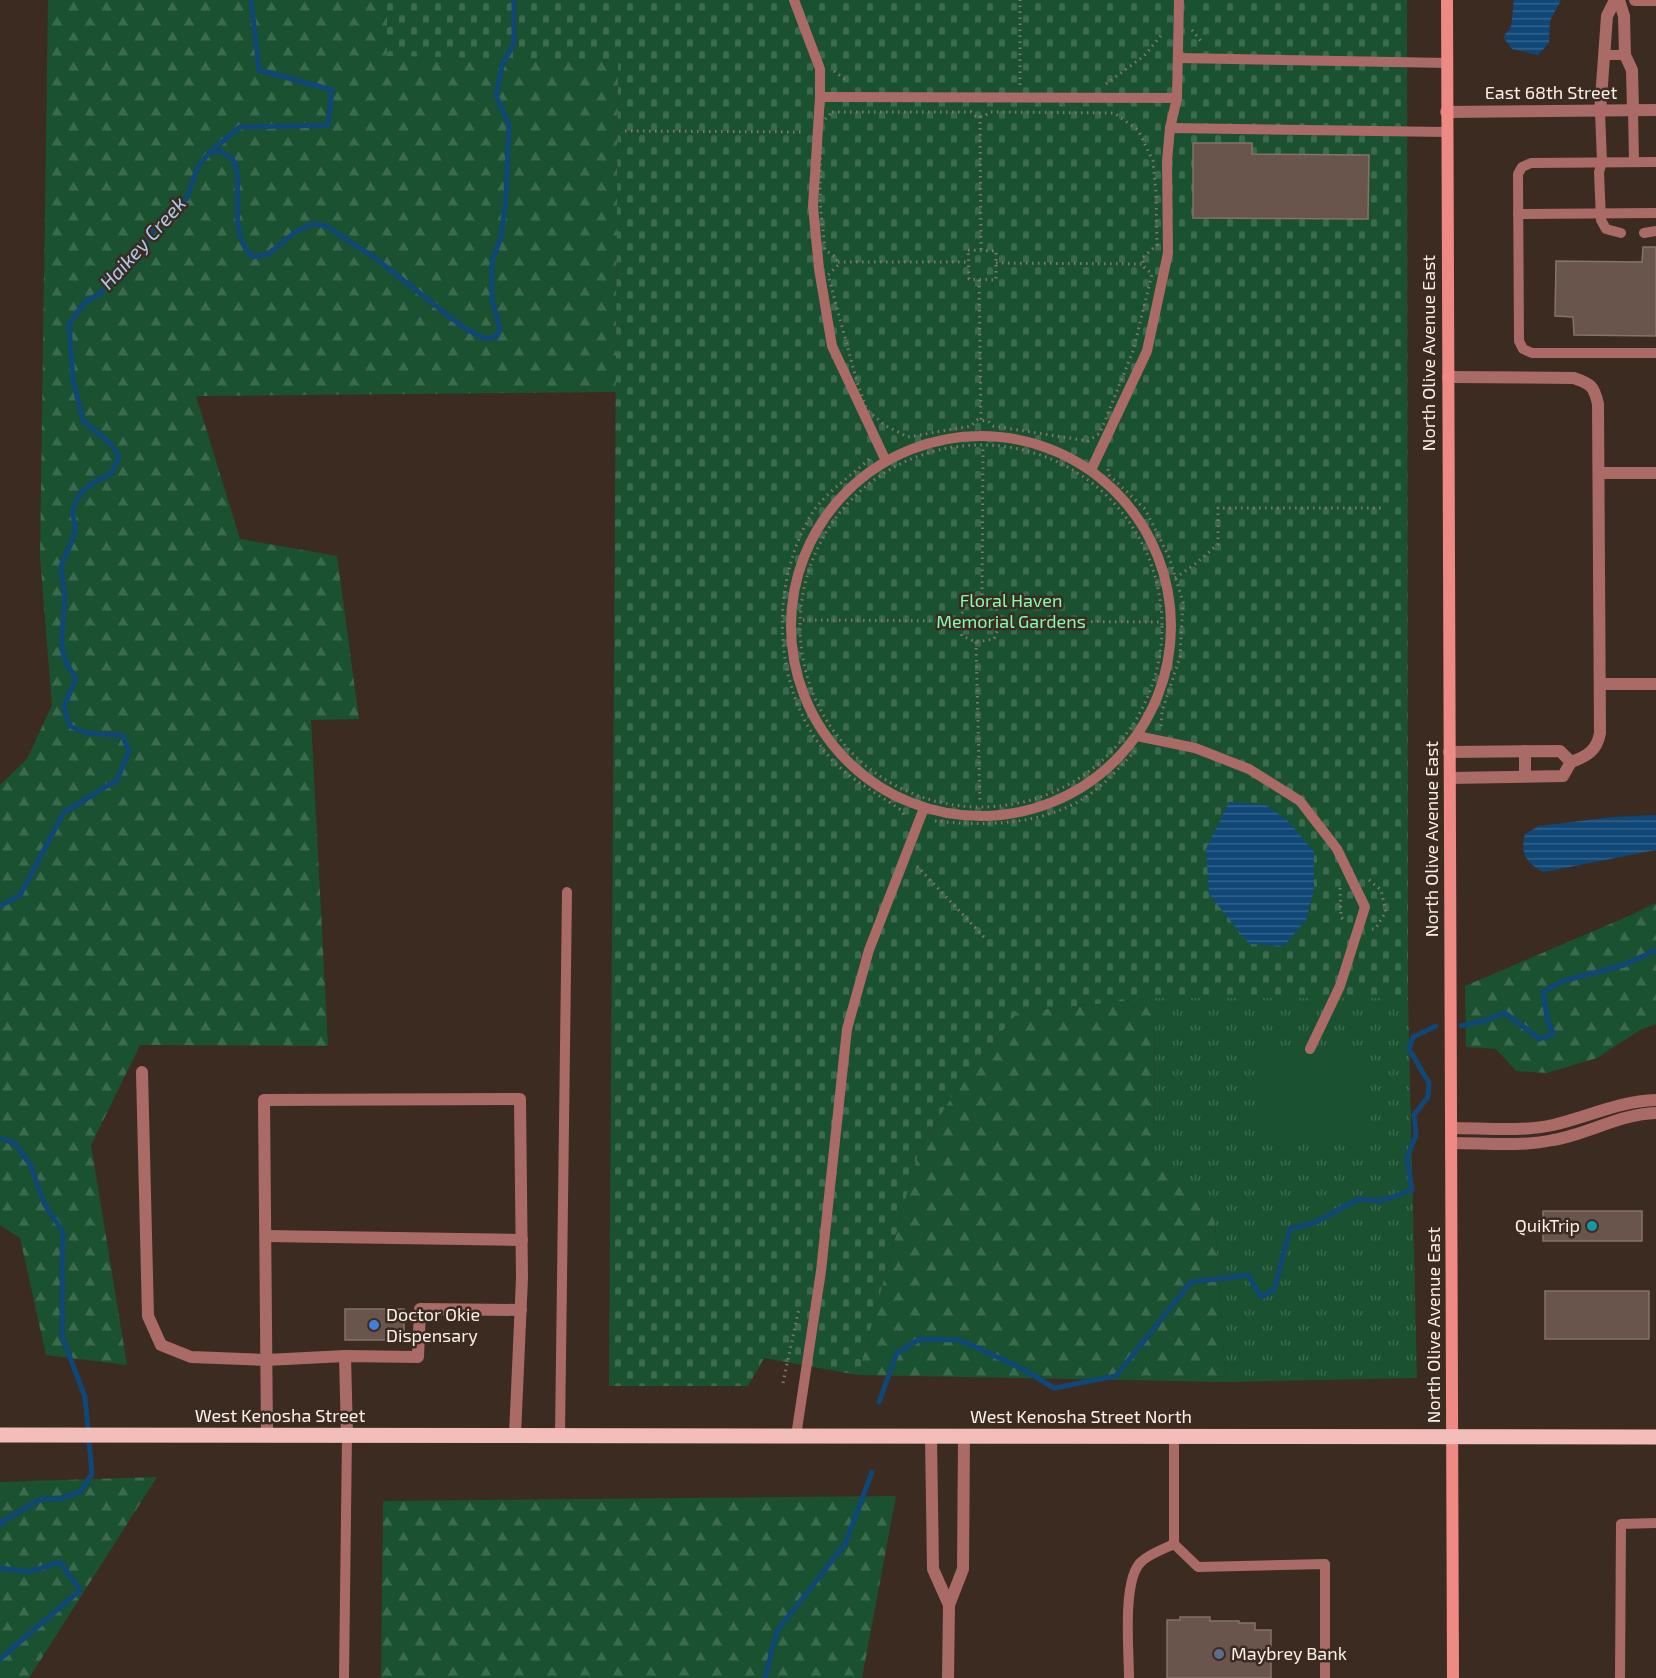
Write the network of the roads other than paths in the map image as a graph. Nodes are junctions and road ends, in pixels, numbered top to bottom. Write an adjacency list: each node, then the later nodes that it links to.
1 (794, 0): 12 (lane)
2 (1179, 0): 10 (lane)
3 (1448, 0): 11 (street, North Olive Avenue East)
4 (1615, 0): 8 (street)
5 (1619, 0): 9 (street)
6 (1635, 0): 7 (street)
7 (1656, 0)
8 (1605, 55): 9 (lane); 17 (street)
9 (1625, 55): 14 (street)
10 (1179, 58): 11 (lane); 13 (lane)
11 (1448, 63): 16 (street, North Olive Avenue East)
12 (820, 97): 13 (lane); 31 (lane)
13 (1177, 98): 18 (lane)
14 (1633, 110): 15 (street, East 68th Street); 17 (street, East 68th Street); 21 (lane)
15 (1656, 110)
16 (1446, 112): 17 (street, East 68th Street); 19 (street, North Olive Avenue East)
17 (1600, 112): 20 (lane)
18 (1170, 128): 19 (lane); 32 (lane)
19 (1446, 132): 30 (street, North Olive Avenue East)
20 (1602, 162): 21 (lane); 24 (lane); 25 (lane)
21 (1634, 162): 22 (lane)
22 (1656, 162)
23 (1656, 213): 25 (lane)
24 (1518, 214): 25 (lane); 29 (lane)
25 (1601, 214): 27 (lane)
26 (1656, 231): 28 (lane)
27 (1621, 233)
28 (1644, 233)
29 (1656, 353)
30 (1448, 377): 33 (street); 39 (street, North Olive Avenue East)
31 (885, 459): 32 (lane); 43 (lane)
32 (1091, 470): 37 (lane)
33 (1599, 473): 34 (street); 35 (street)
34 (1656, 473)
35 (1600, 684): 36 (street); 40 (street)
36 (1656, 684)
37 (1138, 741): 43 (lane); 45 (lane)
38 (1525, 751): 39 (street); 40 (street); 41 (street)
39 (1449, 752): 42 (street, North Olive Avenue East)
40 (1572, 762): 41 (street)
41 (1525, 776): 42 (street)
42 (1450, 778): 49 (street, North Olive Avenue East)
43 (924, 808): 61 (lane)
44 (567, 892): 60 (lane)
45 (1310, 1049)
46 (142, 1072): 55 (street)
47 (1656, 1100): 49 (street)
48 (1656, 1113): 50 (street)
49 (1451, 1128): 50 (street, North Olive Avenue East)
50 (1451, 1143): 65 (street, North Olive Avenue East)
51 (266, 1236): 52 (street); 52 (street); 55 (street)
52 (522, 1240): 53 (street)
53 (521, 1310): 54 (street); 59 (street)
54 (345, 1356): 55 (street); 58 (street)
55 (266, 1360): 57 (street)
56 (0, 1435): 57 (main road, West Kenosha Street)
57 (267, 1435): 58 (main road, West Kenosha Street)
58 (347, 1435): 59 (main road, West Kenosha Street); 70 (lane)
59 (515, 1435): 60 (main road, West Kenosha Street)
60 (560, 1435): 61 (main road, West Kenosha Street North)
61 (796, 1436): 63 (main road, West Kenosha Street North)
62 (1174, 1436): 64 (main road, West Kenosha Street North); 65 (main road, West Kenosha Street North); 68 (lane)
63 (931, 1437): 64 (main road, West Kenosha Street North); 69 (street)
64 (964, 1437): 69 (street)
65 (1453, 1437): 66 (main road, West Kenosha Street North); 74 (street, North Olive Avenue East)
66 (1656, 1437)
67 (1656, 1524): 75 (lane)
68 (1174, 1544): 72 (lane); 73 (lane)
69 (949, 1605): 71 (street)
70 (344, 1678)
71 (948, 1678)
72 (1130, 1678)
73 (1325, 1678)
74 (1453, 1678)
75 (1620, 1678)

